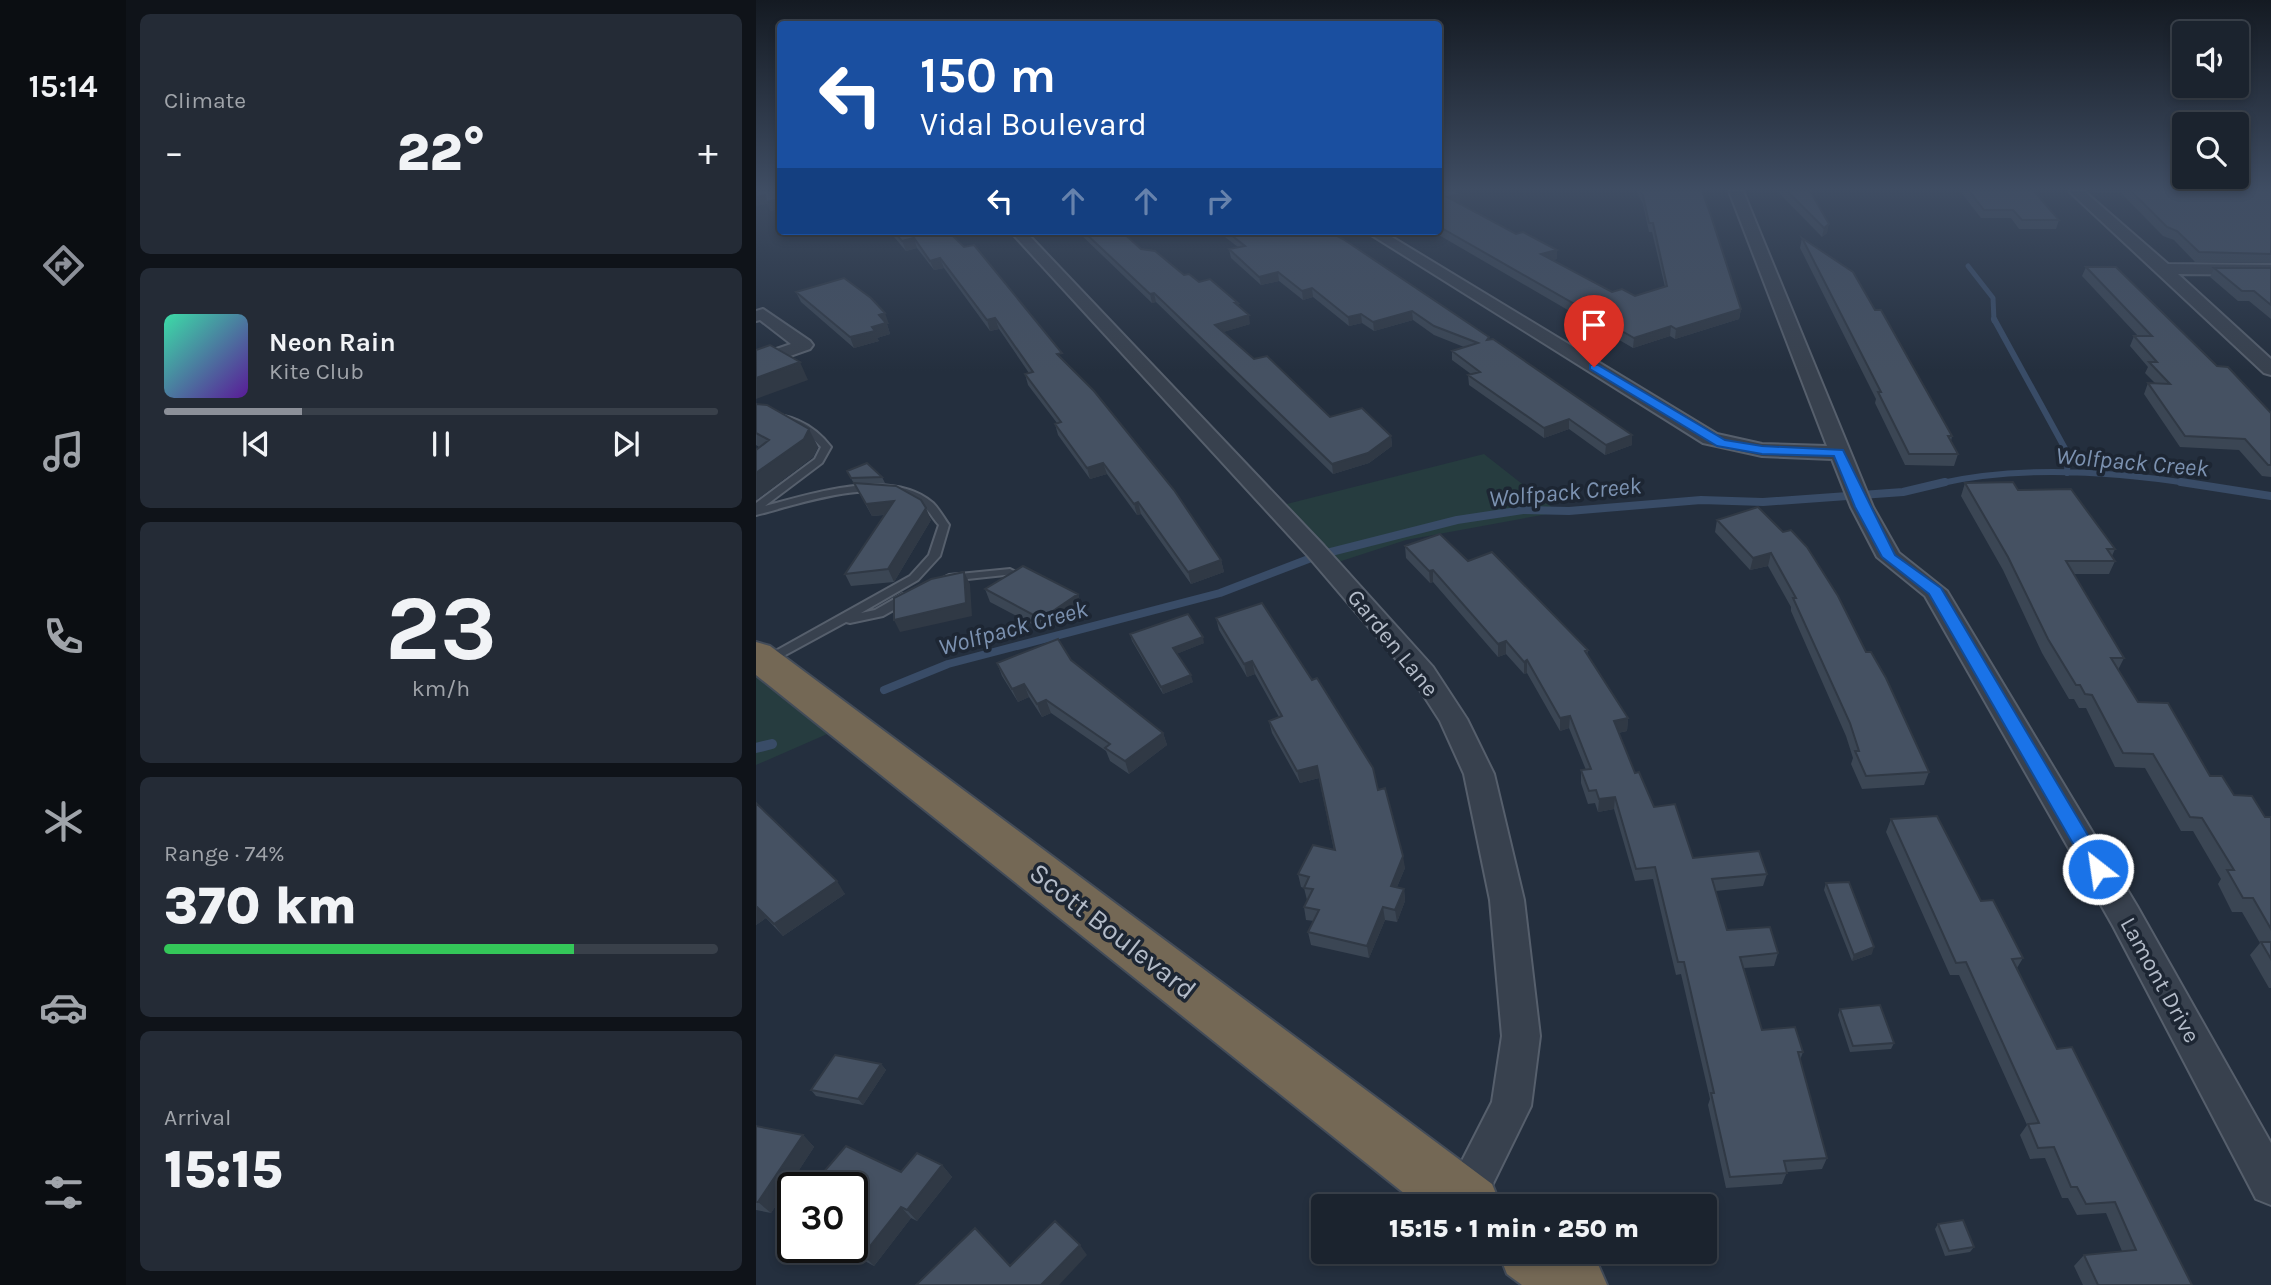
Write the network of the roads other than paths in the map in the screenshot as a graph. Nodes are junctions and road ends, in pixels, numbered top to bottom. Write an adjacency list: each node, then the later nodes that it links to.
1 (1036, 251): 14 (street, Garden Lane)
2 (1404, 251): 11 (street)
3 (1760, 251): 11 (street, Lamont Drive)
4 (2143, 251): 5 (street)
5 (2164, 269): 6 (street); 9 (street)
6 (2271, 270)
7 (760, 315): 8 (street)
8 (756, 362)
9 (2271, 369)
10 (756, 416): 13 (lane)
11 (1839, 453): 12 (street, Lamont Drive)
12 (1857, 497): 20 (street, Lamont Drive)
13 (756, 510): 18 (lane)
14 (1319, 555): 22 (street, Garden Lane)
15 (1010, 572): 16 (lane)
16 (941, 582)
17 (919, 591): 18 (lane)
18 (846, 619): 19 (lane)
19 (761, 659): 21 (highway, Scott Boulevard)
20 (2271, 1184)
21 (1455, 1194)
22 (1471, 1194)
23 (1547, 1264): 24 (highway)
24 (1574, 1285)

